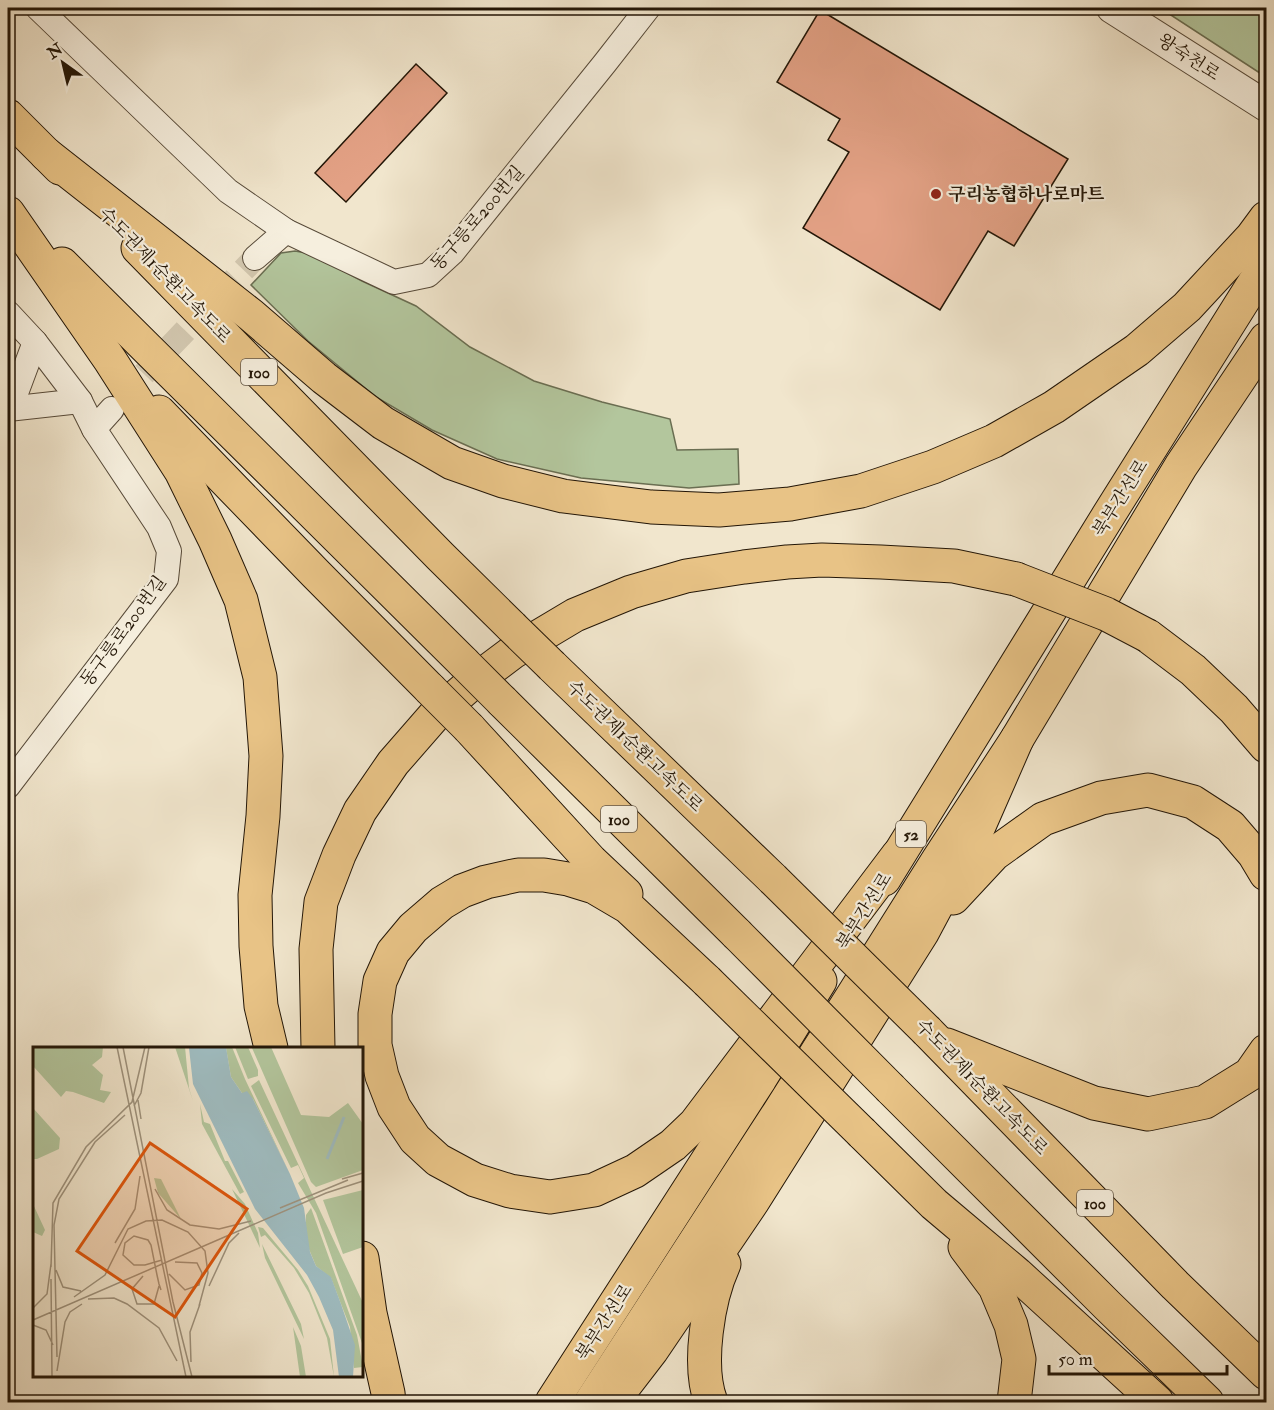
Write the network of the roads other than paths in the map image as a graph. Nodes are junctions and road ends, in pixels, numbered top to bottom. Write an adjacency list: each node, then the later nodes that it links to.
1 (38, 8): 9 (street, 동구릉로200번길)
2 (648, 8): 9 (street, 동구릉로200번길)
3 (1112, 8): 4 (street, 왕숙천로)
4 (1266, 106)
5 (8, 116): 6 (highway, 수도권제1순환고속도로 / 100)
6 (46, 154): 8 (highway); 27 (highway, 수도권제1순환고속도로 / 100, bridge)
7 (8, 211): 15 (highway); 43 (highway, 100, bridge)
8 (1266, 218)
9 (286, 231): 10 (street)
10 (255, 258)
11 (1266, 264): 23 (highway, 북부간선로 / 52)
12 (8, 313): 14 (street, 동구릉로200번길)
13 (1266, 339): 20 (highway, 북부간선로 / 52)
14 (34, 342): 16 (street, 동구릉로200번길); 18 (street)
15 (110, 360): 26 (highway, bridge); 28 (highway)
16 (80, 401): 18 (street); 19 (street, 동구릉로200번길)
17 (112, 408): 19 (street)
18 (9, 409)
19 (94, 429): 22 (street, 동구릉로200번길)
20 (1017, 739): 25 (highway); 38 (highway, 북부간선로 / 52)
21 (1266, 746): 29 (highway, bridge)
22 (8, 786)
23 (898, 855): 26 (highway); 37 (highway, 북부간선로 / 52)
24 (1266, 874): 25 (highway)
25 (922, 933): 31 (highway)
26 (707, 981): 32 (highway, bridge)
27 (932, 1036): 30 (highway); 35 (highway, 수도권제1순환고속도로 / 100)
28 (271, 1047)
29 (318, 1047)
30 (1266, 1051)
31 (753, 1201): 39 (highway); 40 (highway)
32 (934, 1204): 41 (highway); 42 (highway)
33 (363, 1269): 34 (highway)
34 (366, 1303): 36 (highway)
35 (1266, 1372)
36 (389, 1402)
37 (552, 1402)
38 (591, 1402)
39 (612, 1402)
40 (711, 1402)
41 (1014, 1402)
42 (1157, 1402)
43 (1207, 1402)

